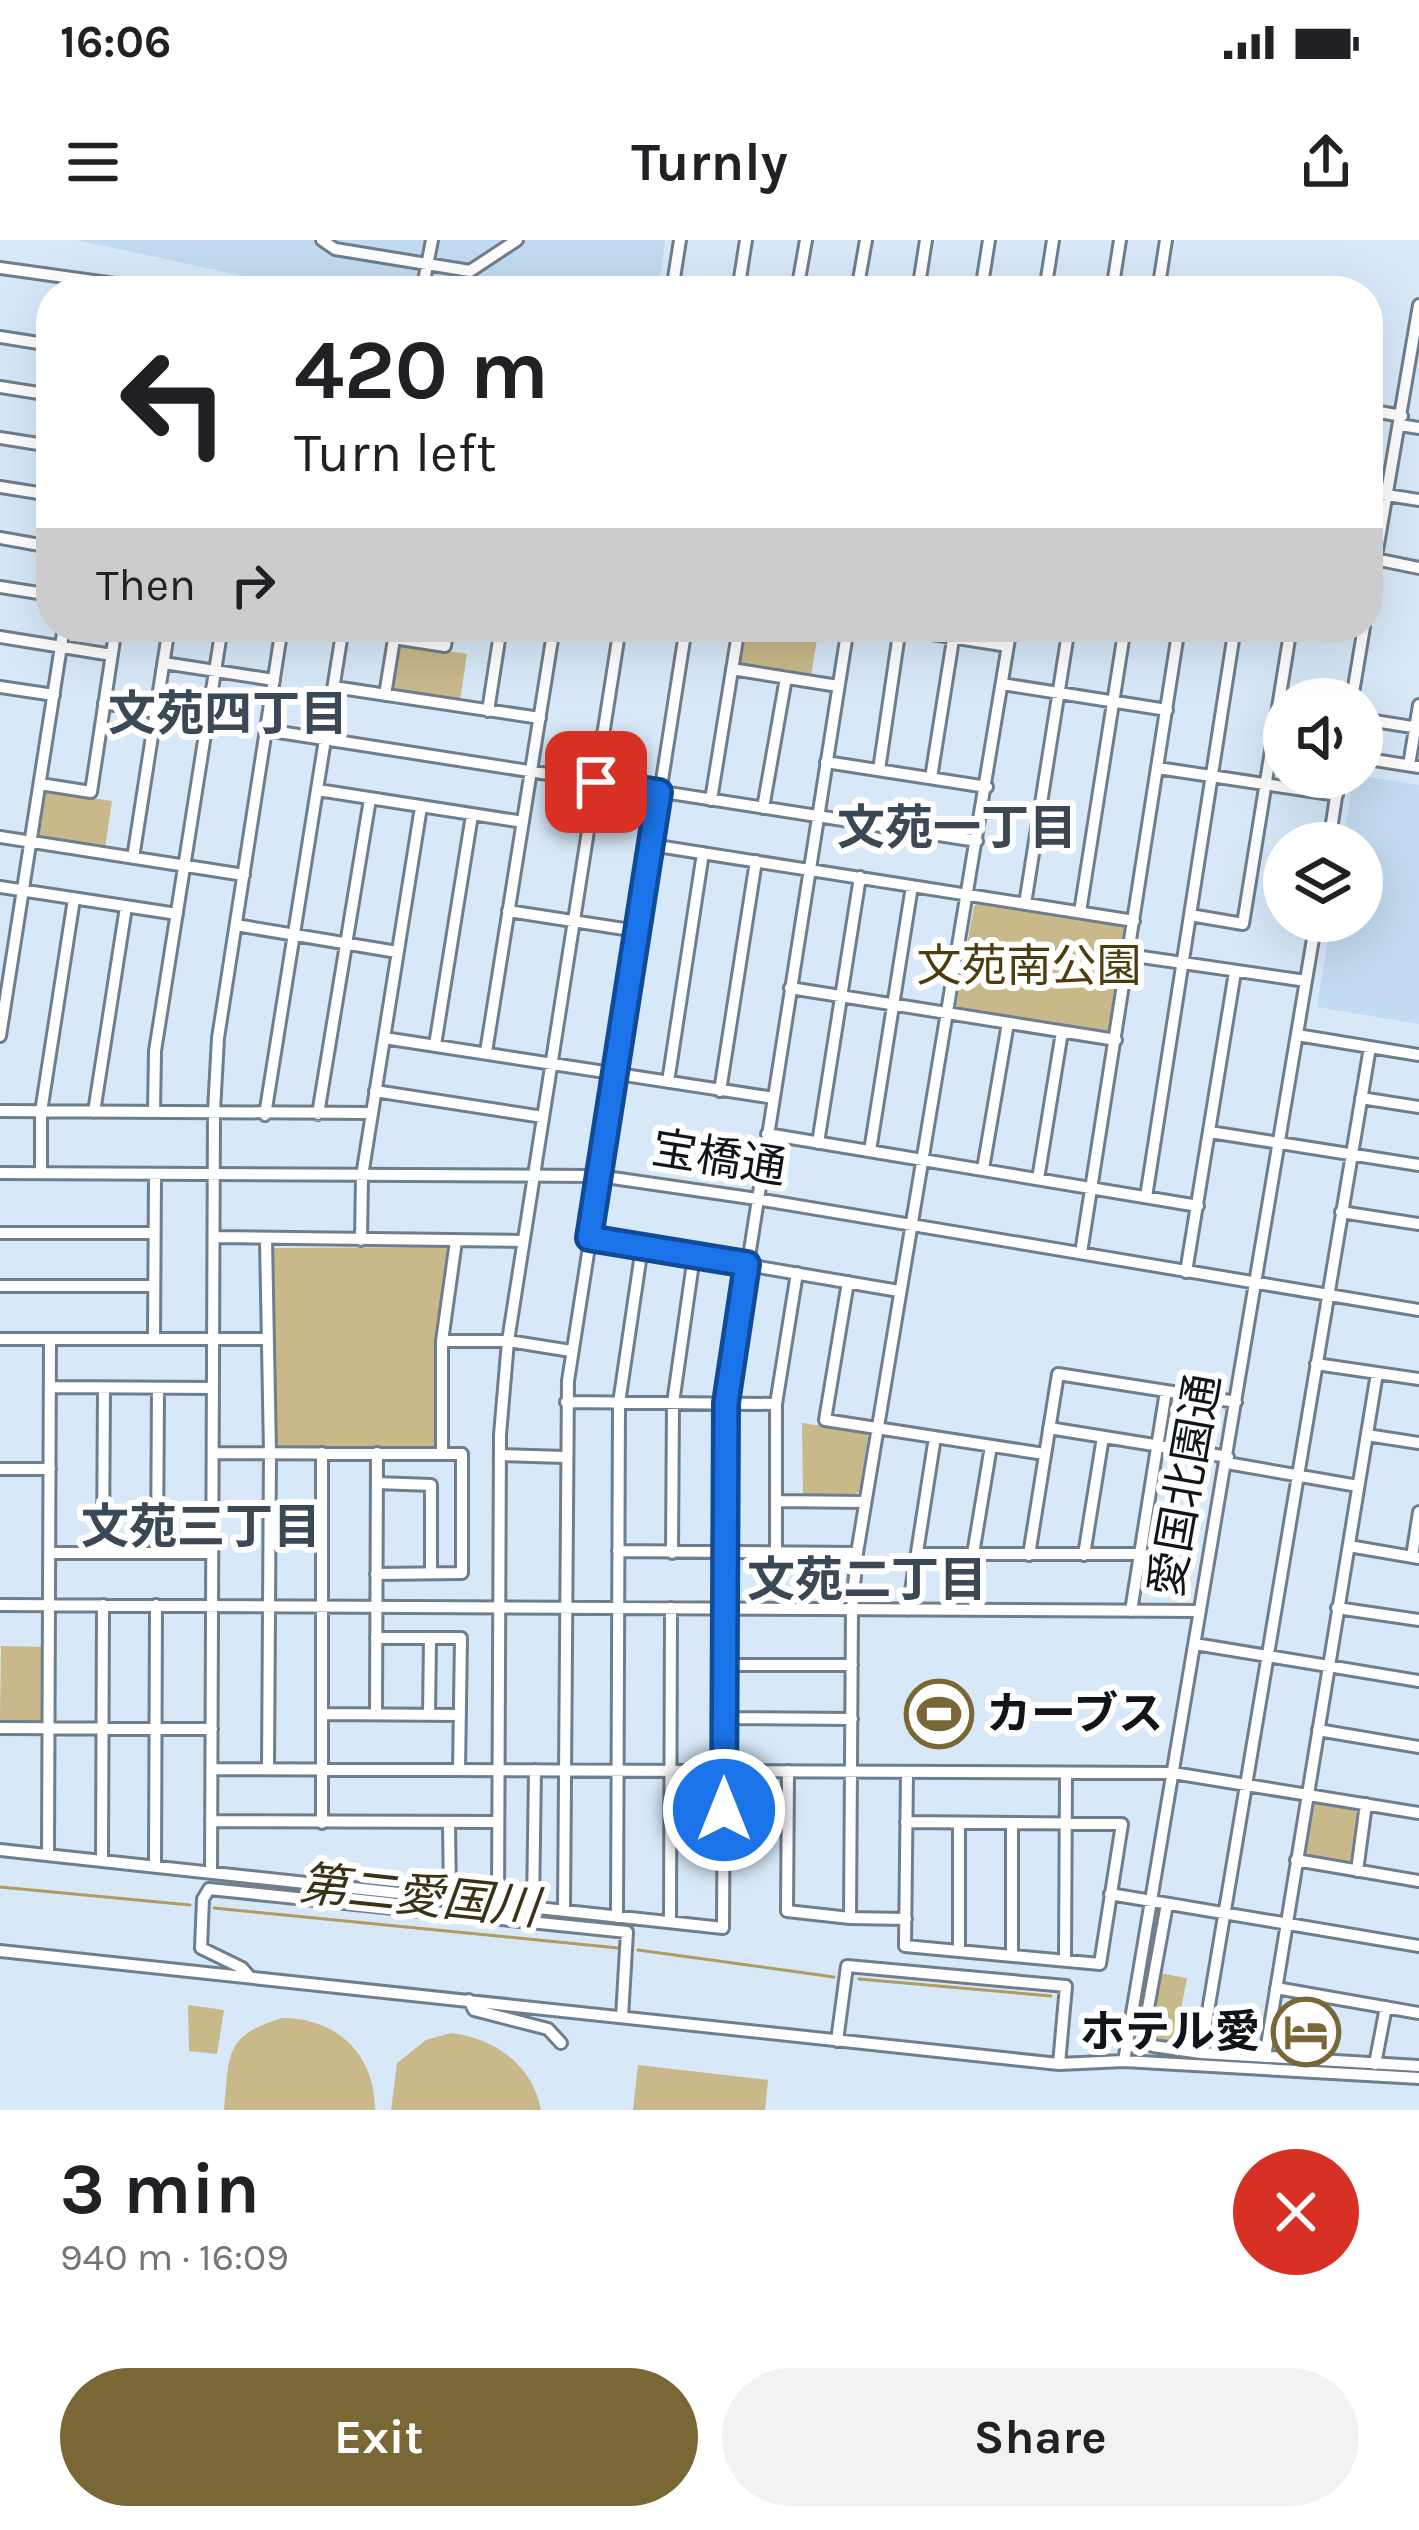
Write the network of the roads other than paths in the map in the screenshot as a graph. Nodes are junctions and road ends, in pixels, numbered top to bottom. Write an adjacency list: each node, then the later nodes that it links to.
1 (322, 240): 14 (street)
2 (431, 240): 14 (street)
3 (517, 240): 14 (street)
4 (680, 240): 17 (street)
5 (746, 240): 18 (street)
6 (806, 240): 19 (street)
7 (866, 240): 20 (street)
8 (926, 240): 21 (street)
9 (989, 240): 22 (street)
10 (1053, 240): 23 (street)
11 (1120, 240): 24 (street)
12 (1166, 240): 25 (street)
13 (0, 266): 15 (street)
14 (427, 266): 16 (street)
15 (47, 276)
16 (425, 276)
17 (674, 276)
18 (740, 276)
19 (800, 276)
20 (860, 276)
21 (920, 276)
22 (983, 276)
23 (1047, 276)
24 (1114, 276)
25 (1160, 276)
26 (1419, 305): 32 (street)
27 (0, 337): 28 (street)
28 (36, 343)
29 (0, 387): 30 (street)
30 (36, 392)
31 (1383, 415): 32 (street)
32 (1401, 420): 33 (street); 39 (street)
33 (1419, 428)
34 (0, 438): 35 (street)
35 (36, 444)
36 (0, 487): 37 (street)
37 (36, 493)
38 (1383, 494): 39 (street)
39 (1387, 495): 40 (street); 41 (street)
40 (1419, 500)
41 (1383, 514)
42 (0, 538): 43 (street)
43 (36, 544)
44 (1383, 566): 45 (street)
45 (1419, 568)
46 (0, 587): 47 (street)
47 (36, 593)
48 (0, 637): 73 (street)
49 (62, 642): 73 (street)
50 (114, 642): 74 (street)
51 (168, 642): 75 (street)
52 (219, 642): 77 (street)
53 (280, 642): 81 (street)
54 (341, 642): 84 (street)
55 (393, 642): 88 (street)
56 (499, 642): 92 (street)
57 (552, 642): 95 (street)
58 (618, 642): 108 (street)
59 (684, 642): 113 (street)
60 (736, 642): 76 (street)
61 (845, 642): 83 (street)
62 (894, 642): 104 (street)
63 (952, 642): 107 (street)
64 (993, 642): 72 (street)
65 (1009, 642): 72 (street)
66 (1068, 642): 86 (street)
67 (1123, 642): 89 (street)
68 (1177, 642): 93 (street)
69 (1233, 642): 106 (street)
70 (1289, 642): 79 (street)
71 (1362, 642): 80 (street)
72 (1008, 646): 82 (street)
73 (62, 647): 74 (street); 87 (street)
74 (112, 655): 90 (street)
75 (164, 663): 77 (street); 94 (street)
76 (732, 669): 78 (street); 116 (street)
77 (214, 670): 81 (street); 129 (street)
78 (786, 678): 83 (street); 118 (street)
79 (1283, 678)
80 (1356, 678)
81 (274, 680): 98 (street)
82 (1002, 684): 86 (street); 111 (street)
83 (838, 686): 101 (street)
84 (334, 687): 88 (street); 99 (street)
85 (1, 691): 87 (street)
86 (1059, 693): 89 (street); 138 (street)
87 (54, 695): 109 (street)
88 (385, 695): 92 (street)
89 (1113, 702): 93 (street); 141 (street)
90 (104, 703): 94 (street); 109 (street)
91 (1419, 705): 97 (street)
92 (488, 710): 95 (street)
93 (1167, 710): 103 (street)
94 (156, 712): 127 (street)
95 (540, 718): 105 (street)
96 (1383, 722): 97 (street)
97 (1417, 728): 102 (street)
98 (266, 730): 99 (street); 131 (street)
99 (325, 739): 105 (street); 112 (street)
100 (1383, 761): 102 (street)
101 (826, 762): 104 (street); 120 (street)
102 (1414, 766)
103 (1158, 767): 106 (street); 145 (street)
104 (879, 770): 107 (street)
105 (532, 772): 108 (street); 121 (street)
106 (1212, 775): 110 (street); 143 (street)
107 (931, 778): 111 (street)
108 (596, 782): 113 (street); 144 (street)
109 (40, 784): 123 (street)
110 (1263, 784)
111 (986, 787): 124 (street)
112 (318, 790): 115 (street); 148 (street)
113 (659, 792): 116 (street); 125 (street)
114 (1263, 797): 143 (street)
115 (370, 799): 117 (street); 152 (street)
116 (711, 800): 118 (street)
117 (421, 807): 119 (street); 153 (street)
118 (763, 808): 120 (street)
119 (472, 814): 121 (street); 169 (street)
120 (818, 817): 124 (street); 130 (street)
121 (523, 822): 140 (street)
122 (0, 837): 123 (street)
123 (31, 842): 127 (street); 135 (street)
124 (977, 842): 136 (street)
125 (651, 844): 126 (street); 147 (street)
126 (703, 853): 128 (street); 175 (street)
127 (134, 858): 129 (street)
128 (756, 861): 130 (street); 177 (street)
129 (184, 866): 131 (street); 142 (street)
130 (808, 869): 132 (street); 159 (street)
131 (244, 875): 146 (street)
132 (860, 878): 133 (street); 160 (street)
133 (912, 886): 136 (street); 161 (street)
134 (0, 887): 135 (street)
135 (23, 891): 137 (street); 150 (street)
136 (968, 895): 138 (street); 162 (street)
137 (74, 899): 139 (street); 182 (street)
138 (1025, 904): 141 (street)
139 (126, 907): 142 (street); 183 (street)
140 (508, 911): 144 (street); 171 (street)
141 (1080, 912): 145 (street)
142 (177, 914): 184 (street)
143 (1190, 915): 155 (street)
144 (574, 921): 147 (street); 173 (street)
145 (1134, 921): 154 (street)
146 (236, 925): 148 (street); 185 (street)
147 (637, 931): 174 (street)
148 (295, 934): 152 (street); 188 (street)
149 (0, 937): 150 (street)
150 (16, 939): 158 (street)
151 (1312, 942): 157 (street, 愛国北園通)
152 (346, 946): 153 (street); 187 (street)
153 (397, 952): 167 (street)
154 (1128, 955): 155 (street); 168 (street)
155 (1181, 963): 156 (street); 208 (street)
156 (1235, 972): 157 (street); 190 (street)
157 (1306, 981): 165 (street, 愛国北園通)
158 (4, 987): 166 (street)
159 (790, 988): 160 (street); 178 (street)
160 (842, 996): 161 (street); 192 (street)
161 (893, 1005): 162 (street); 194 (street)
162 (947, 1013): 163 (street); 196 (street)
163 (1008, 1023): 164 (street); 198 (street)
164 (1062, 1032): 168 (street); 206 (street)
165 (1297, 1035): 170 (street); 193 (street, 愛国北園通)
166 (0, 1036)
167 (384, 1038): 169 (street); 176 (street)
168 (1116, 1040): 207 (street)
169 (435, 1045): 171 (street)
170 (1370, 1047): 172 (street); 179 (street)
171 (486, 1052): 173 (street)
172 (1419, 1055)
173 (552, 1063): 174 (street); 189 (street)
174 (616, 1073): 175 (street); 205 (street)
175 (668, 1082): 177 (street)
176 (375, 1090): 186 (street); 189 (street)
177 (720, 1090): 178 (street)
178 (774, 1098): 191 (street)
179 (1361, 1098): 180 (street); 195 (street)
180 (1419, 1107)
181 (0, 1111): 182 (street)
182 (40, 1112): 183 (street); 200 (street)
183 (94, 1112): 184 (street)
184 (154, 1112): 185 (street)
185 (214, 1112): 188 (street); 202 (street)
186 (372, 1113): 187 (street); 204 (street)
187 (318, 1114): 188 (street)
188 (265, 1115)
189 (543, 1117): 203 (street)
190 (1210, 1132): 193 (street); 210 (street)
191 (767, 1134): 192 (street); 209 (street)
192 (818, 1142): 194 (street)
193 (1278, 1142): 195 (street); 229 (street, 愛国北園通)
194 (870, 1151): 196 (street)
195 (1352, 1154): 197 (street); 211 (street)
196 (921, 1159): 198 (street); 213 (street)
197 (1419, 1165)
198 (983, 1169): 206 (street)
199 (0, 1173): 200 (street, 宝橋通)
200 (40, 1173): 201 (street, 宝橋通)
201 (155, 1174): 202 (street, 宝橋通); 215 (street)
202 (214, 1174): 204 (street, 宝橋通); 216 (street)
203 (534, 1175): 204 (street, 宝橋通); 205 (street, 宝橋通); 220 (street)
204 (362, 1176): 219 (street)
205 (599, 1176): 209 (street, 宝橋通); 217 (street)
206 (1038, 1179): 207 (street)
207 (1091, 1188): 208 (street); 223 (street)
208 (1146, 1197): 210 (street)
209 (757, 1199): 213 (street, 宝橋通); 225 (street)
210 (1198, 1206): 226 (street)
211 (1341, 1211): 212 (street); 233 (street)
212 (1419, 1224)
213 (909, 1225): 223 (street, 宝橋通); 232 (street)
214 (0, 1233): 215 (street)
215 (154, 1233): 231 (street)
216 (215, 1238): 218 (street); 238 (street)
217 (589, 1238): 222 (street); 242 (street)
218 (266, 1239): 219 (street); 239 (street)
219 (362, 1240): 221 (street)
220 (523, 1240): 221 (street); 241 (street)
221 (456, 1241): 240 (street)
222 (642, 1247): 224 (street); 252 (street)
223 (1081, 1253): 226 (street, 宝橋通)
224 (694, 1256): 225 (street); 254 (street)
225 (747, 1264): 227 (street); 255 (street)
226 (1186, 1272): 229 (street, 宝橋通)
227 (797, 1273): 228 (street); 256 (street)
228 (848, 1282): 232 (street); 258 (street)
229 (1256, 1284): 233 (street, 宝橋通); 253 (street, 愛国北園通)
230 (0, 1286): 231 (street)
231 (153, 1286): 237 (street)
232 (899, 1291): 258 (street)
233 (1328, 1295): 234 (street, 宝橋通); 243 (street)
234 (1419, 1310)
235 (0, 1339): 236 (street)
236 (50, 1339): 237 (street); 246 (street)
237 (154, 1339): 238 (street)
238 (215, 1339): 239 (street); 248 (street)
239 (268, 1339): 265 (street)
240 (442, 1341): 241 (street); 269 (street)
241 (508, 1341): 242 (street); 271 (street)
242 (571, 1351): 251 (street)
243 (1316, 1364): 244 (street); 276 (street)
244 (1377, 1373): 245 (street); 259 (street)
245 (1419, 1379)
246 (50, 1387): 247 (street); 275 (street)
247 (104, 1388): 249 (street); 284 (street)
248 (213, 1388): 249 (street); 266 (street)
249 (158, 1389): 288 (street)
250 (1166, 1391): 253 (street); 257 (street); 263 (street)
251 (566, 1402): 252 (street); 272 (street)
252 (619, 1402): 254 (street); 285 (street)
253 (1236, 1402): 273 (street, 愛国北園通)
254 (673, 1403): 255 (street); 286 (street)
255 (726, 1403): 256 (street); 287 (street)
256 (776, 1404): 279 (street)
257 (1049, 1428): 260 (street); 270 (street)
258 (878, 1429): 261 (street); 280 (street)
259 (1367, 1435): 262 (street); 278 (street)
260 (1103, 1436): 263 (street); 295 (street)
261 (935, 1438): 264 (street); 292 (street)
262 (1419, 1443)
263 (1157, 1445): 273 (street); 296 (street)
264 (991, 1446): 270 (street); 293 (street)
265 (270, 1452): 266 (street); 267 (street); 305 (street)
266 (213, 1453): 289 (street)
267 (322, 1453): 268 (street); 306 (street)
268 (377, 1453): 269 (street); 277 (street)
269 (442, 1453): 299 (street)
270 (1044, 1454): 294 (street)
271 (500, 1455): 272 (street); 308 (street)
272 (565, 1456): 309 (street)
273 (1227, 1460): 276 (street); 317 (street, 愛国北園通)
274 (0, 1469): 275 (street)
275 (50, 1469): 283 (street)
276 (1297, 1476): 278 (street); 322 (street)
277 (377, 1483): 298 (street); 299 (street)
278 (1358, 1486): 282 (street)
279 (776, 1501): 280 (street); 290 (street)
280 (866, 1502): 291 (street)
281 (1419, 1512): 297 (street)
282 (1349, 1546): 297 (street); 312 (street)
283 (49, 1552): 284 (street); 301 (street)
284 (103, 1552): 288 (street)
285 (618, 1552): 286 (street); 310 (street)
286 (672, 1552): 287 (street)
287 (724, 1552): 290 (street); 313 (street)
288 (157, 1553): 289 (street)
289 (212, 1553): 304 (street)
290 (776, 1553): 291 (street)
291 (857, 1553): 314 (street)
292 (917, 1554): 293 (street); 315 (street)
293 (973, 1554): 294 (street)
294 (1029, 1555): 295 (street)
295 (1084, 1555): 296 (street)
296 (1140, 1555): 316 (street)
297 (1415, 1557)
298 (376, 1574): 299 (street); 307 (street)
299 (431, 1574)
300 (0, 1605): 301 (street)
301 (50, 1605): 302 (street); 334 (street)
302 (103, 1605): 303 (street); 336 (street)
303 (156, 1605): 304 (street); 337 (street)
304 (212, 1606): 305 (street); 335 (street)
305 (268, 1606): 306 (street); 341 (street)
306 (322, 1606): 307 (street); 327 (street)
307 (376, 1606): 308 (street); 319 (street)
308 (500, 1607): 309 (street); 344 (street)
309 (565, 1608): 310 (street); 346 (street)
310 (618, 1608): 311 (street); 347 (street)
311 (671, 1608): 313 (street); 348 (street)
312 (1337, 1608): 318 (street); 325 (street)
313 (725, 1609): 314 (street); 323 (street)
314 (852, 1609): 315 (street); 324 (street)
315 (908, 1610): 316 (street)
316 (1131, 1611): 317 (street)
317 (1200, 1611): 321 (street, 愛国北園通)
318 (1419, 1620)
319 (376, 1638): 320 (street); 328 (street)
320 (430, 1638): 329 (street); 330 (street)
321 (1195, 1644): 322 (street); 354 (street, 愛国北園通)
322 (1268, 1656): 325 (street); 355 (street)
323 (724, 1665): 324 (street); 331 (street)
324 (852, 1665): 332 (street)
325 (1328, 1666): 326 (street); 338 (street)
326 (1419, 1682)
327 (322, 1714): 328 (street); 342 (street)
328 (376, 1714): 329 (street)
329 (429, 1714): 330 (street)
330 (460, 1715): 343 (street)
331 (724, 1718): 332 (street); 349 (street)
332 (852, 1719): 351 (street)
333 (0, 1728): 334 (street)
334 (49, 1729): 336 (street); 368 (street)
335 (212, 1729): 337 (street); 340 (street)
336 (102, 1730): 337 (street); 370 (street)
337 (157, 1730): 371 (street)
338 (1318, 1730): 339 (street); 356 (street)
339 (1419, 1747)
340 (212, 1769): 341 (street); 359 (street)
341 (268, 1769): 342 (street)
342 (322, 1769): 343 (street); 363 (street)
343 (460, 1770): 344 (street)
344 (498, 1770): 345 (street); 360 (street)
345 (535, 1770): 346 (street); 380 (street)
346 (565, 1770): 347 (street); 381 (street)
347 (618, 1771): 348 (street); 383 (street)
348 (671, 1771): 349 (street); 386 (street)
349 (724, 1771): 350 (street); 386 (street)
350 (788, 1772): 351 (street); 384 (street)
351 (853, 1772): 352 (street); 384 (street)
352 (907, 1772): 353 (street); 361 (street)
353 (1066, 1773): 354 (street); 362 (street)
354 (1173, 1773): 355 (street); 377 (street, 愛国北園通)
355 (1248, 1785): 356 (street); 382 (street)
356 (1307, 1793): 357 (street); 369 (street)
357 (1366, 1804): 358 (street); 372 (street)
358 (1419, 1813)
359 (211, 1821): 363 (street); 373 (street)
360 (498, 1822): 364 (street); 378 (street)
361 (906, 1822): 365 (street); 385 (street)
362 (1066, 1822): 366 (street); 375 (street); 392 (street)
363 (322, 1823): 364 (street)
364 (449, 1823): 376 (street)
365 (959, 1823): 366 (street); 390 (street)
366 (1012, 1823): 391 (street)
367 (0, 1850): 368 (street)
368 (48, 1855): 370 (street)
369 (1296, 1860): 372 (street); 387 (street)
370 (102, 1861): 371 (street)
371 (155, 1866): 373 (street)
372 (1357, 1871): 374 (street)
373 (211, 1873): 376 (street)
374 (1419, 1881)
375 (1110, 1894): 377 (street); 392 (street)
376 (450, 1897): 378 (street)
377 (1152, 1901): 379 (street); 403 (street, 愛国北園通)
378 (498, 1902): 380 (street)
379 (1167, 1904): 382 (street); 401 (street)
380 (533, 1907): 381 (street)
381 (564, 1911): 383 (street)
382 (1225, 1915): 387 (street); 401 (street)
383 (617, 1917): 386 (street)
384 (850, 1918): 385 (street)
385 (905, 1919): 390 (street)
386 (670, 1922)
387 (1286, 1925): 388 (street); 394 (street)
388 (1419, 1946)
389 (0, 1952): 393 (street)
390 (958, 1952): 391 (street)
391 (1012, 1956): 392 (street)
392 (1065, 1961)
393 (248, 1976): 395 (street); 398 (street)
394 (1276, 1988): 396 (street); 402 (street)
395 (469, 2000): 398 (street); 400 (street)
396 (1385, 2007): 397 (street); 405 (street)
397 (1419, 2013)
398 (622, 2017): 399 (street)
399 (837, 2041): 404 (street); 404 (street)
400 (561, 2043)
401 (1202, 2053): 402 (street)
402 (1265, 2057): 405 (street)
403 (1124, 2061): 404 (street); 407 (street)
404 (1059, 2063)
405 (1375, 2064): 406 (street)
406 (1419, 2066)
407 (1419, 2078)

